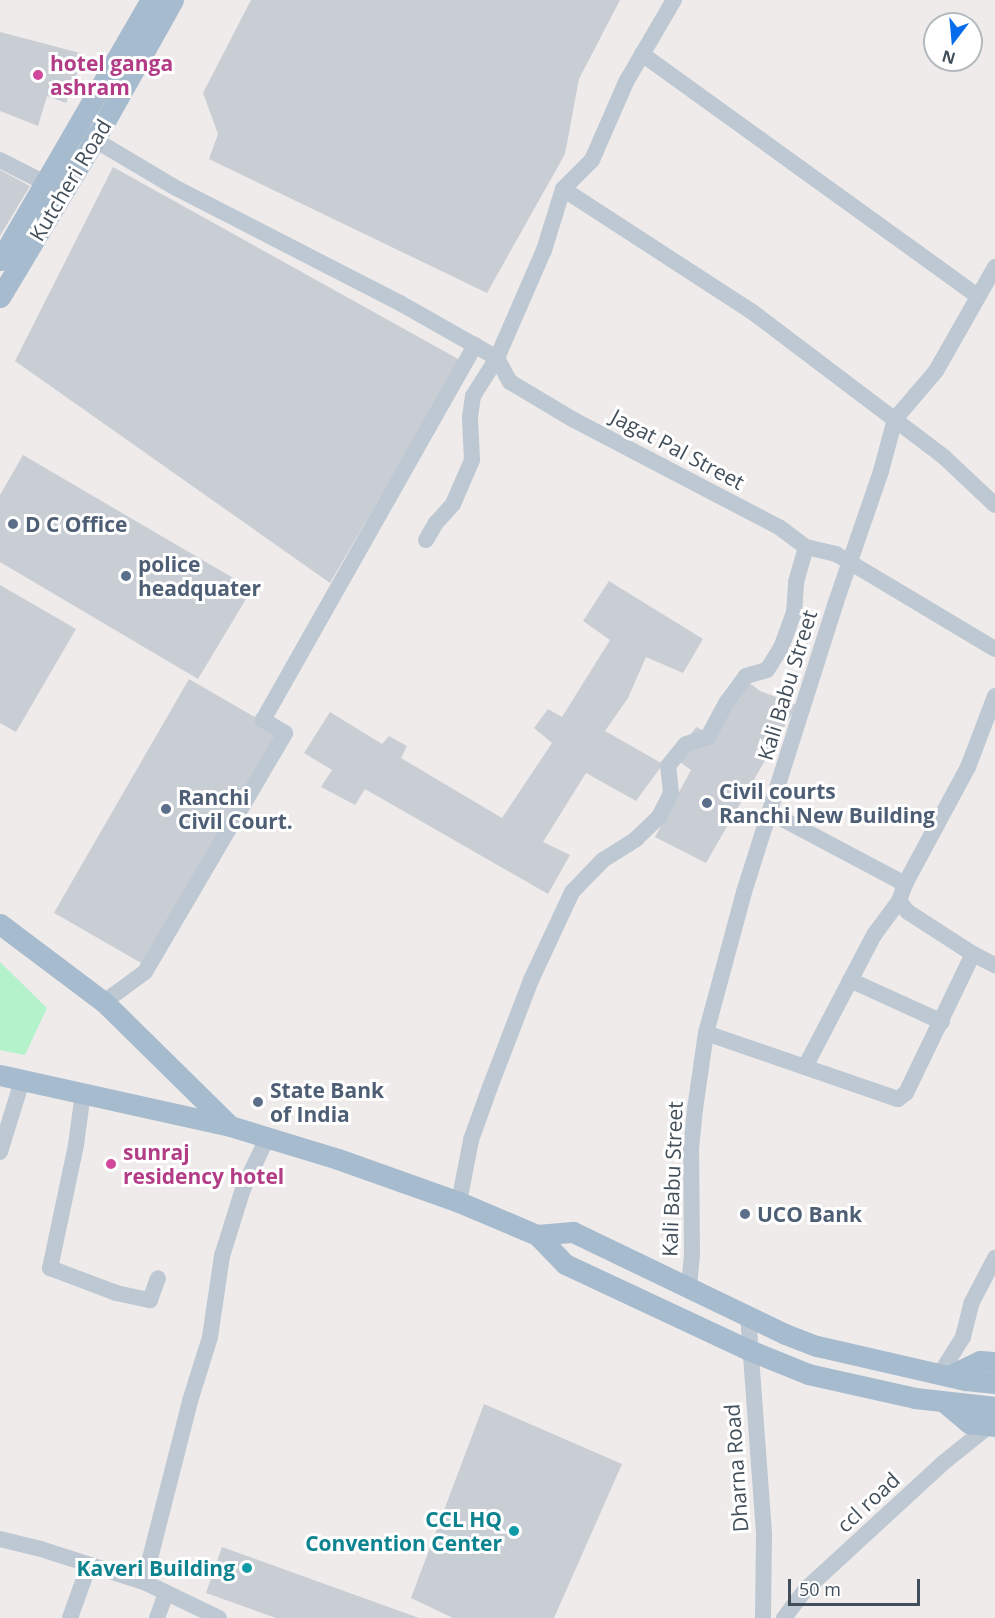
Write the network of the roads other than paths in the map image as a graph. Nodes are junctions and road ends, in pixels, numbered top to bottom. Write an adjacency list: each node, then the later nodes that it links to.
1 (151, 0): 5 (main road)
2 (173, 0): 6 (main road, Kutcheri Road)
3 (674, 0): 4 (street)
4 (642, 54): 9 (street); 12 (street)
5 (76, 130): 6 (street); 8 (main road)
6 (95, 139): 13 (main road, Kutcheri Road); 14 (street)
7 (0, 160): 8 (street)
8 (45, 183): 10 (main road)
9 (563, 189): 15 (street); 16 (street)
10 (0, 260)
11 (995, 267): 12 (street, Kali Babu Street)
12 (978, 296): 16 (street, Kali Babu Street)
13 (0, 297)
14 (475, 345): 15 (street); 30 (street)
15 (497, 358): 18 (street); 19 (street, Jagat Pal Street)
16 (895, 419): 17 (street); 20 (street, Kali Babu Street)
17 (995, 504)
18 (426, 540)
19 (806, 547): 20 (street, Jagat Pal Street); 40 (street)
20 (849, 564): 21 (street, Jagat Pal Street); 23 (street, Kali Babu Street)
21 (995, 649)
22 (995, 696): 24 (street)
23 (771, 813): 24 (street); 32 (street, Kali Babu Street)
24 (905, 884): 25 (street)
25 (899, 901): 27 (street); 29 (street)
26 (0, 924): 30 (main road)
27 (973, 954): 28 (street); 31 (street)
28 (995, 965)
29 (850, 980): 31 (street); 33 (street)
30 (104, 1002): 37 (main road)
31 (942, 1022): 33 (street)
32 (706, 1034): 33 (street); 44 (street, Kali Babu Street)
33 (806, 1065)
34 (0, 1075): 35 (main road)
35 (22, 1081): 36 (main road); 39 (street)
36 (83, 1092): 37 (main road); 43 (street)
37 (230, 1126): 38 (main road)
38 (268, 1136): 40 (main road); 53 (street)
39 (0, 1152)
40 (459, 1202): 41 (main road)
41 (537, 1235): 44 (main road); 46 (main road)
42 (995, 1258): 48 (street)
43 (158, 1278)
44 (689, 1288): 45 (main road)
45 (748, 1315): 46 (street, Dharna Road); 48 (main road)
46 (749, 1350): 50 (main road); 58 (street, Dharna Road)
47 (995, 1362): 48 (main road)
48 (945, 1375): 49 (main road)
49 (995, 1383)
50 (993, 1420): 59 (street, ccl road)
51 (0, 1539): 52 (street)
52 (88, 1565): 53 (street); 55 (street)
53 (144, 1582): 54 (street)
54 (166, 1593): 56 (street); 57 (street)
55 (70, 1618)
56 (157, 1618)
57 (219, 1618)
58 (763, 1618)
59 (784, 1618)

